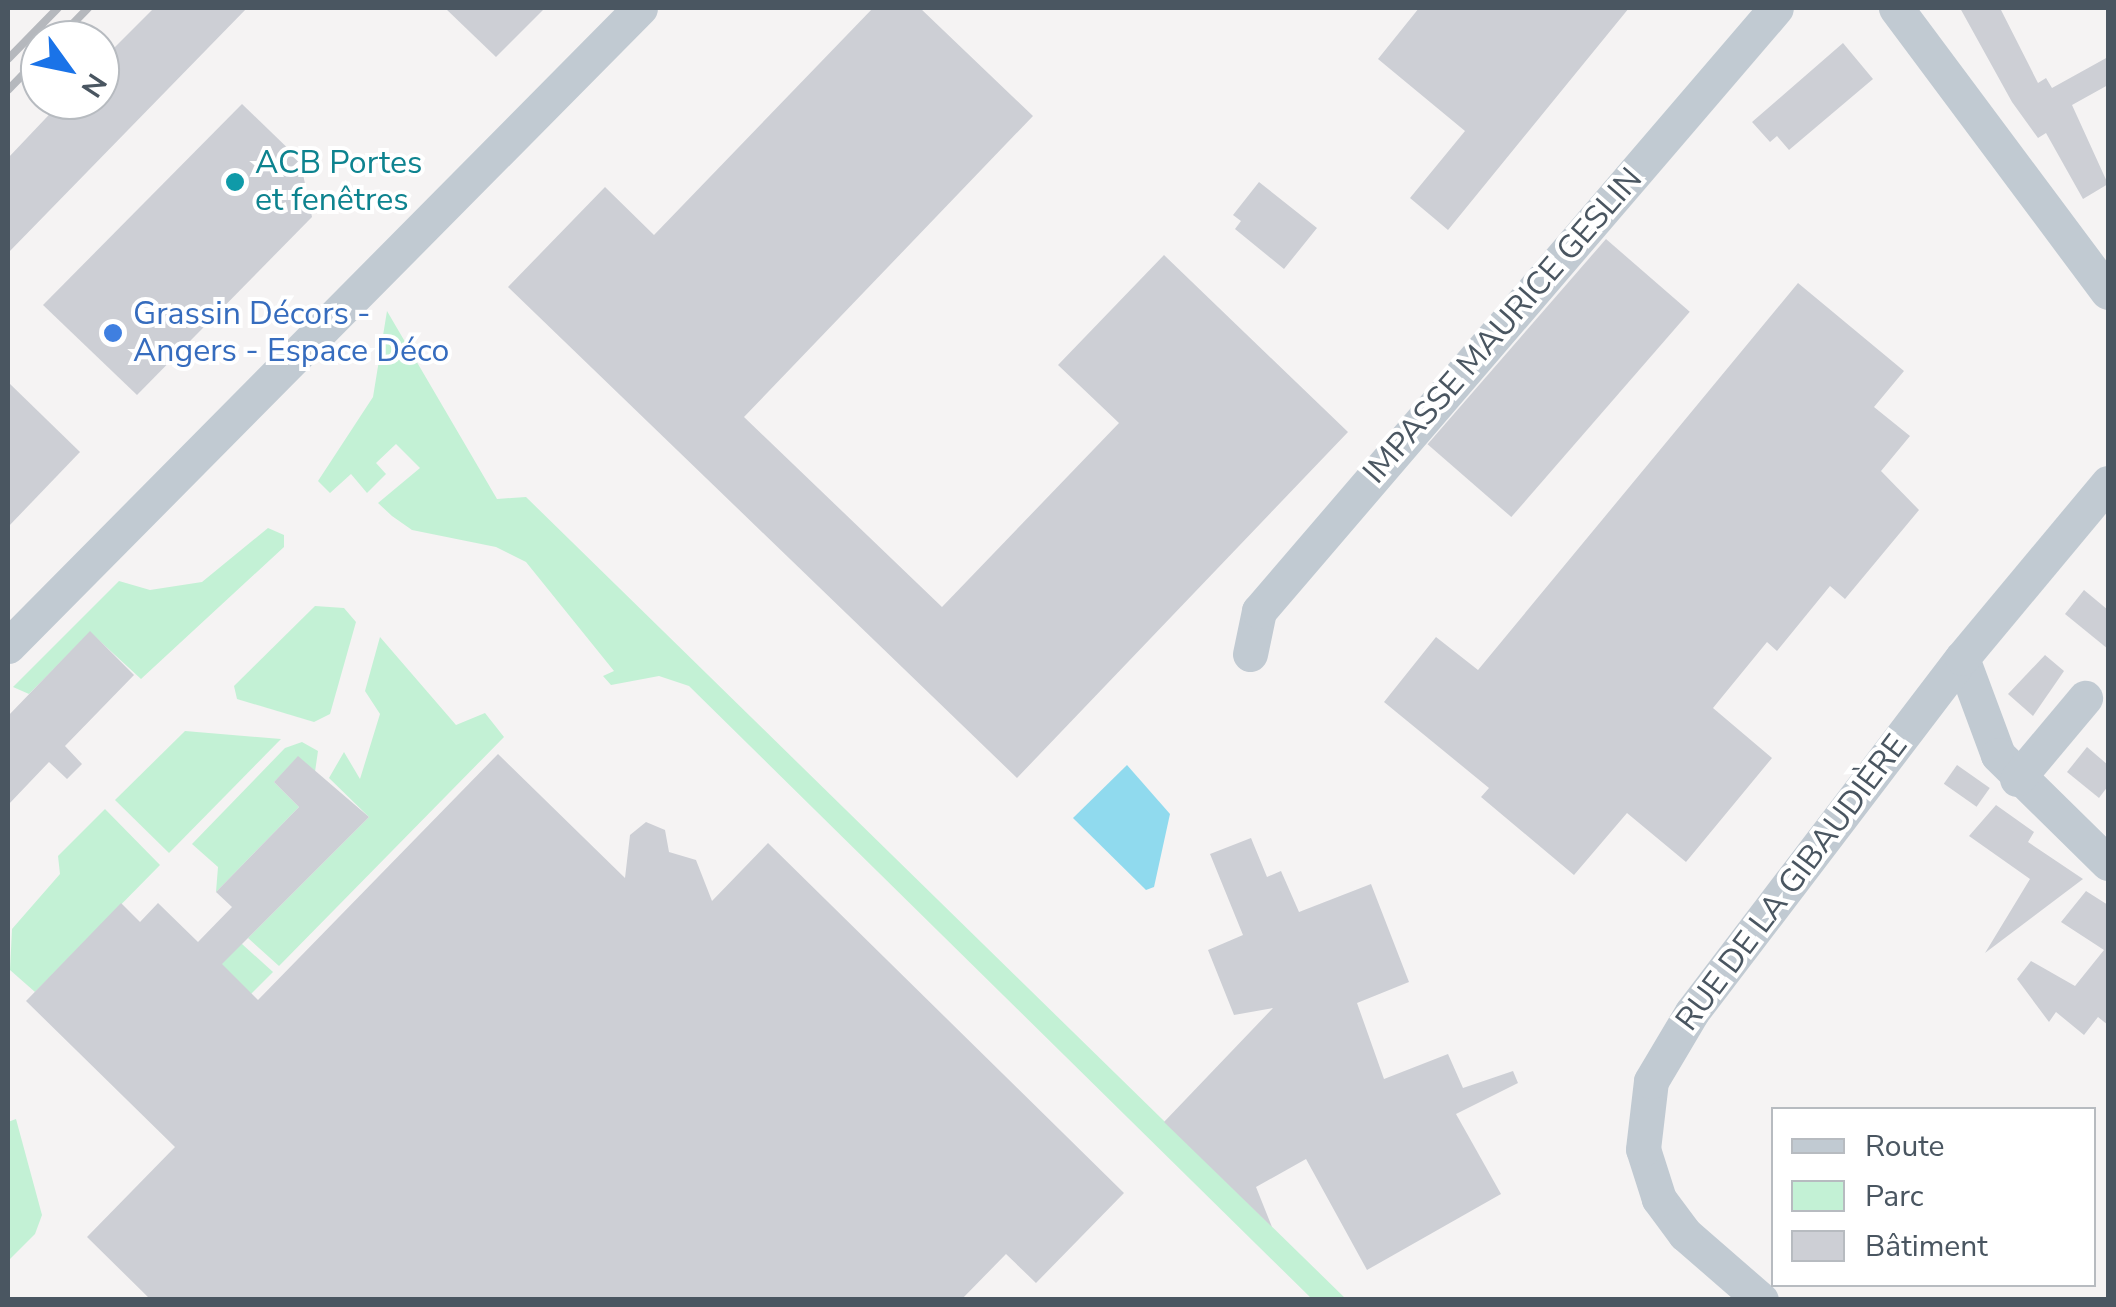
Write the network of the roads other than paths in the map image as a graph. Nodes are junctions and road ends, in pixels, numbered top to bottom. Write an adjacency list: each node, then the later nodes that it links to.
1 (640, 8): 7 (street)
2 (1776, 8): 8 (street, IMPASSE MAURICE GESLIN)
3 (1896, 8): 4 (street)
4 (2094, 246): 5 (street)
5 (2108, 292)
6 (2108, 483): 9 (street, RUE DE LA GIBAUDIÈRE)
7 (8, 646)
8 (1250, 654)
9 (1962, 658): 11 (street); 13 (street, RUE DE LA GIBAUDIÈRE)
10 (2085, 698): 11 (street)
11 (2018, 779): 12 (street)
12 (2108, 863)
13 (1762, 1300)

